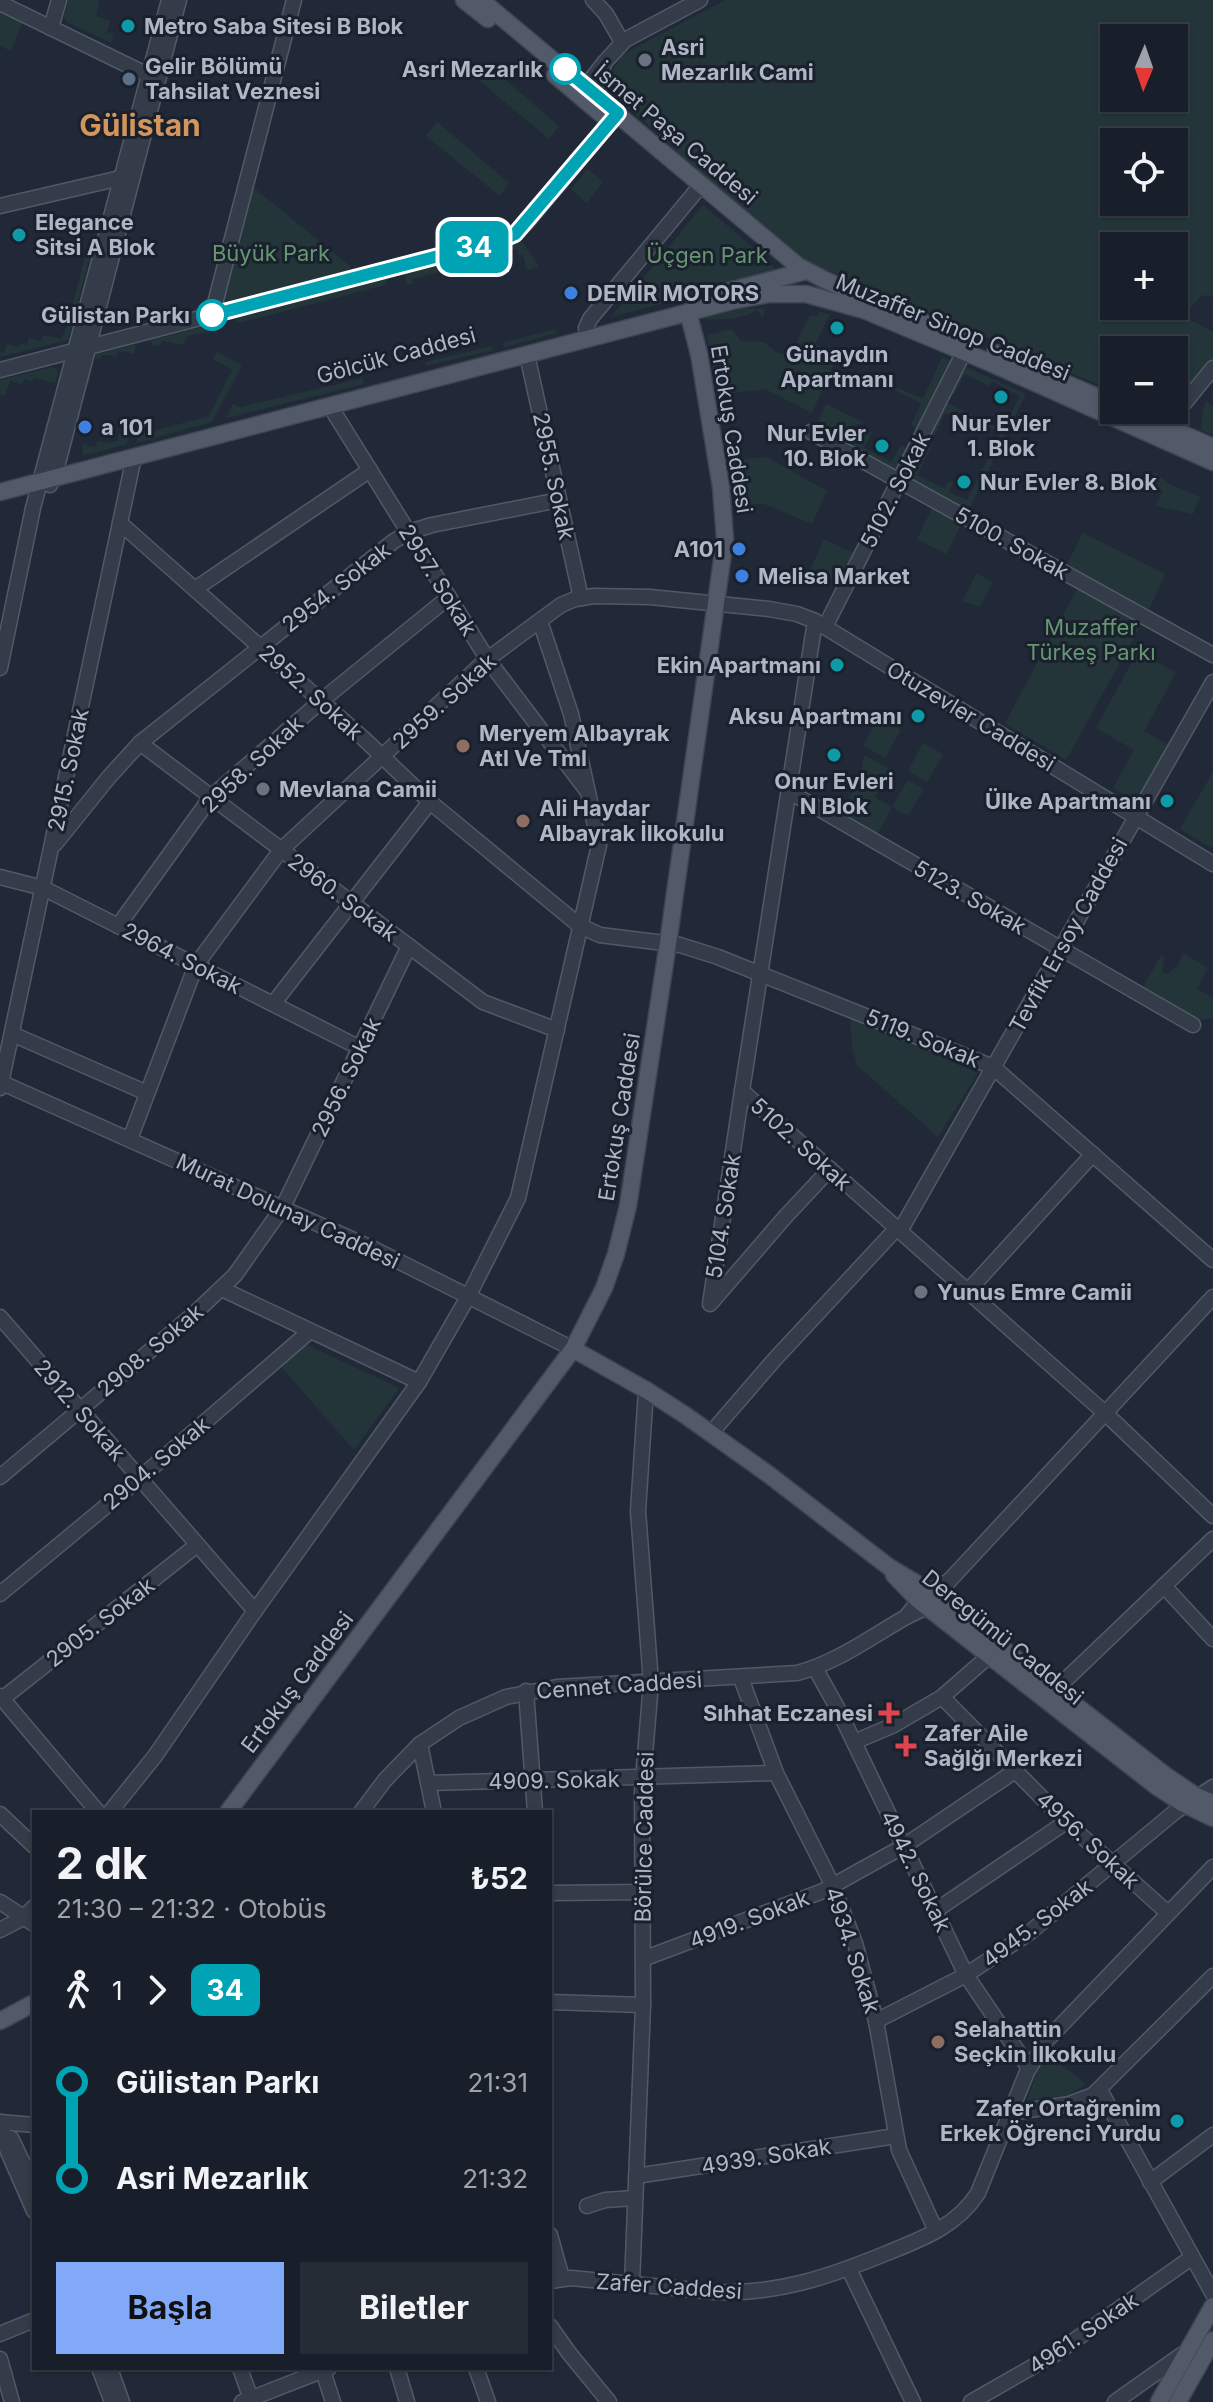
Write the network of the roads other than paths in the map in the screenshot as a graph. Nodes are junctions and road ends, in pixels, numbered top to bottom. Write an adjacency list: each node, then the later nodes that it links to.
1 (59, 0): 10 (street)
2 (169, 0): 12 (street)
3 (179, 0): 12 (street)
4 (294, 0): 20 (street)
5 (464, 0): 13 (main road, İsmet Paşa Caddesi)
6 (481, 0): 13 (main road, İsmet Paşa Caddesi)
7 (593, 0): 11 (street)
8 (700, 0): 11 (street)
9 (0, 3): 10 (street)
10 (51, 28): 12 (street)
11 (622, 42): 13 (street)
12 (154, 78): 15 (street)
13 (590, 97): 14 (main road, İsmet Paşa Caddesi)
14 (614, 117): 16 (main road, İsmet Paşa Caddesi); 20 (street)
15 (128, 176): 17 (street); 22 (street)
16 (702, 191): 18 (main road, İsmet Paşa Caddesi); 21 (street)
17 (0, 206)
18 (803, 281): 19 (main road, Gölcük Caddesi); 21 (main road, Gölcük Caddesi); 23 (main road, Muzaffer Sinop Caddesi); 27 (main road, Muzaffer Sinop Caddesi)
19 (688, 312): 21 (main road, Gölcük Caddesi); 46 (main road, Ertokuş Caddesi)
20 (212, 315): 22 (street)
21 (593, 332): 24 (main road, Gölcük Caddesi); 36 (main road, Gölcük Caddesi)
22 (82, 348): 26 (street); 36 (street)
23 (964, 352): 31 (main road, Muzaffer Sinop Caddesi); 38 (street, 5102. Sokak)
24 (527, 355): 28 (main road, Gölcük Caddesi); 40 (street, 2955. Sokak)
25 (1213, 368): 31 (street)
26 (0, 370)
27 (1100, 398)
28 (330, 406): 33 (main road, Gölcük Caddesi); 35 (street, 2957. Sokak)
29 (1149, 424): 31 (main road, Muzaffer Sinop Caddesi)
30 (811, 432): 38 (street, 5100. Sokak)
31 (1161, 432): 32 (main road, Muzaffer Sinop Caddesi); 34 (main road, Muzaffer Sinop Caddesi)
32 (1213, 447)
33 (134, 457): 36 (main road, Gölcük Caddesi); 41 (street, 2915. Sokak)
34 (1213, 462)
35 (370, 470): 42 (street, 2957. Sokak); 43 (street)
36 (49, 474): 37 (main road, Gölcük Caddesi); 39 (main road, Gölcük Caddesi); 52 (street)
37 (0, 481)
38 (899, 481): 48 (street, 5102. Sokak); 50 (street, 5100. Sokak)
39 (0, 492)
40 (559, 500): 42 (street, 2954. Sokak); 45 (street, 2955. Sokak)
41 (120, 523): 43 (street, 2952. Sokak); 62 (street, 2915. Sokak)
42 (409, 532): 44 (street, 2957. Sokak); 49 (street, 2954. Sokak)
43 (195, 589): 49 (street, 2952. Sokak)
44 (449, 597): 51 (street, 2957. Sokak); 54 (street, 2958. Sokak)
45 (581, 598): 46 (street, 2959. Sokak); 47 (street, 2959. Sokak)
46 (717, 602): 48 (street, Otuzevler Caddesi); 70 (main road, Ertokuş Caddesi)
47 (540, 621): 51 (street, 2959. Sokak); 58 (street)
48 (820, 624): 57 (street, 5102. Sokak); 61 (street, Otuzevler Caddesi)
49 (260, 647): 54 (street, 2952. Sokak); 55 (street, 2954. Sokak)
50 (1213, 655)
51 (488, 660): 56 (street, 2959. Sokak); 58 (street, 2957. Sokak)
52 (0, 668)
53 (1213, 682): 61 (street, Tevfik Ersoy Caddesi)
54 (321, 701): 56 (street, 2952. Sokak); 59 (street, 2958. Sokak)
55 (140, 743): 59 (street, 2960. Sokak); 62 (street, 2954. Sokak)
56 (382, 756): 60 (street, 2952. Sokak); 63 (street, 2959. Sokak)
57 (788, 791): 72 (street, 5123. Sokak); 74 (street, 5102. Sokak)
58 (588, 792): 69 (street, 2957. Sokak)
59 (211, 797): 63 (street, 2960. Sokak); 68 (street, 2958. Sokak)
60 (430, 802): 67 (street); 69 (street, 2952. Sokak)
61 (1136, 817): 64 (street, Otuzevler Caddesi); 72 (street, Tevfik Ersoy Caddesi)
62 (51, 850): 66 (street, 2915. Sokak)
63 (281, 850): 67 (street, 2960. Sokak); 73 (street, 2959. Sokak)
64 (1213, 864)
65 (0, 877): 66 (street, 2964. Sokak)
66 (43, 888): 68 (street, 2964. Sokak); 78 (street, 2915. Sokak)
67 (352, 903): 71 (street, 2960. Sokak); 75 (street)
68 (118, 926): 73 (street, 2964. Sokak)
69 (580, 926): 70 (street, 2952. Sokak); 77 (street, 2957. Sokak)
70 (668, 943): 74 (street, 5119. Sokak); 96 (main road, Ertokuş Caddesi)
71 (409, 946): 77 (street, 2960. Sokak); 79 (street, 2956. Sokak)
72 (1060, 949): 76 (street, 5123. Sokak); 80 (street, Tevfik Ersoy Caddesi)
73 (196, 965): 75 (street, 2964. Sokak); 83 (street, 2959. Sokak)
74 (760, 974): 80 (street, 5119. Sokak); 82 (street, 5102. Sokak)
75 (273, 1004): 79 (street, 2964. Sokak)
76 (1193, 1025)
77 (557, 1030): 92 (street, 2957. Sokak)
78 (12, 1034): 81 (street, 2915. Sokak); 83 (street)
79 (360, 1048): 87 (street, 2956. Sokak)
80 (993, 1067): 85 (street, 5119. Sokak); 88 (street, Tevfik Ersoy Caddesi)
81 (0, 1084): 84 (street, Murat Dolunay Caddesi)
82 (742, 1091): 86 (street, 5102. Sokak); 86 (street, 5104. Sokak)
83 (147, 1093): 84 (street, 2959. Sokak)
84 (130, 1139): 87 (street, Murat Dolunay Caddesi)
85 (1093, 1154): 89 (street, 5119. Sokak); 91 (street)
86 (830, 1169): 88 (street, 5102. Sokak)
87 (283, 1207): 90 (street, 2908. Sokak); 92 (street, Murat Dolunay Caddesi)
88 (898, 1230): 91 (street, 5102. Sokak); 101 (street, Tevfik Ersoy Caddesi)
89 (1213, 1260)
90 (222, 1289): 95 (street); 99 (street, 2908. Sokak)
91 (968, 1291): 100 (street, 5102. Sokak)
92 (468, 1297): 96 (street, Murat Dolunay Caddesi); 97 (street, 2957. Sokak)
93 (1213, 1297): 100 (street, Cennet Caddesi)
94 (0, 1317): 99 (street, 2912. Sokak)
95 (310, 1331): 97 (street); 103 (street, 2904. Sokak)
96 (573, 1349): 98 (main road, Deregümü Caddesi); 130 (main road, Ertokuş Caddesi)
97 (419, 1382): 110 (street, 2957. Sokak)
98 (646, 1390): 101 (main road, Deregümü Caddesi); 115 (street, Börülce Caddesi)
99 (80, 1410): 102 (street, 2908. Sokak); 103 (street, 2912. Sokak)
100 (1105, 1413): 104 (street, 5102. Sokak); 109 (street, Cennet Caddesi)
101 (711, 1433): 109 (main road, Deregümü Caddesi)
102 (0, 1477)
103 (140, 1478): 106 (street, 2912. Sokak); 108 (street, 2904. Sokak)
104 (1213, 1516)
105 (1213, 1539): 107 (street)
106 (197, 1545): 110 (street, 2912. Sokak); 119 (street, 2905. Sokak)
107 (1164, 1586): 111 (street); 116 (street)
108 (0, 1594)
109 (928, 1599): 112 (main road, Deregümü Caddesi); 113 (street, Cennet Caddesi); 116 (main road, Deregümü Caddesi)
110 (255, 1611): 129 (street, 2957. Sokak)
111 (1213, 1639)
112 (989, 1656): 118 (street); 127 (main road, Deregümü Caddesi)
113 (815, 1668): 114 (street, Cennet Caddesi); 120 (street, 4942. Sokak)
114 (741, 1678): 115 (street, Cennet Caddesi); 123 (street, 4934. Sokak)
115 (651, 1683): 117 (street, Cennet Caddesi); 124 (street, Börülce Caddesi)
116 (1055, 1690): 127 (main road, Deregümü Caddesi)
117 (526, 1691): 121 (street, Cennet Caddesi); 125 (street)
118 (942, 1697): 120 (street); 122 (street, 4956. Sokak)
119 (1, 1698): 128 (street)
120 (854, 1742): 138 (street, 4942. Sokak)
121 (420, 1744): 126 (street); 131 (street, Cennet Caddesi)
122 (1015, 1771): 136 (street, 4956. Sokak); 138 (street, 4919. Sokak)
123 (776, 1773): 124 (street, 4909. Sokak); 141 (street, 4934. Sokak)
124 (643, 1778): 125 (street, 4909. Sokak); 142 (street, Börülce Caddesi)
125 (533, 1780): 126 (street, 4909. Sokak); 133 (street)
126 (428, 1783): 132 (street)
127 (1202, 1798): 135 (main road, Deregümü Caddesi); 139 (street, 4945. Sokak)
128 (96, 1810)
129 (112, 1810)
130 (229, 1810)
131 (362, 1810)
132 (434, 1810)
133 (535, 1810)
134 (0, 1814): 137 (street)
135 (1213, 1818)
136 (1066, 1822): 139 (street, 4956. Sokak); 145 (street)
137 (32, 1844)
138 (904, 1846): 141 (street, 4919. Sokak); 145 (street, 4942. Sokak)
139 (1113, 1864): 146 (street, 4956. Sokak); 150 (street, 4945. Sokak)
140 (1211, 1873): 146 (street, Zafer Caddesi)
141 (833, 1886): 149 (street, 4919. Sokak); 156 (street, 4934. Sokak)
142 (643, 1892): 143 (street); 149 (street, Börülce Caddesi)
143 (552, 1893)
144 (0, 1902): 147 (street)
145 (935, 1911): 150 (street, 4942. Sokak)
146 (1168, 1913): 157 (street, Zafer Caddesi)
147 (30, 1916): 148 (street)
148 (0, 1930)
149 (643, 1959): 154 (street, Börülce Caddesi)
150 (966, 1975): 156 (street, 4945. Sokak); 157 (street, 4942. Sokak)
151 (1213, 1976): 158 (street)
152 (552, 2002): 154 (street)
153 (32, 2004): 155 (main road)
154 (643, 2005): 164 (street, Börülce Caddesi)
155 (0, 2021)
156 (876, 2021): 163 (street, 4934. Sokak)
157 (1029, 2068): 159 (street, Zafer Caddesi)
158 (1100, 2090): 159 (street); 166 (street)
159 (1010, 2113): 170 (street, Zafer Caddesi)
160 (0, 2121): 161 (street); 165 (street); 168 (street)
161 (32, 2125)
162 (1213, 2135): 166 (street)
163 (896, 2136): 164 (street, 4939. Sokak); 170 (street, 4934. Sokak)
164 (636, 2176): 167 (street, Börülce Caddesi)
165 (32, 2182)
166 (1150, 2182): 172 (street)
167 (635, 2198): 169 (street); 175 (street, Börülce Caddesi)
168 (32, 2206)
169 (587, 2206)
170 (936, 2231): 173 (street, Zafer Caddesi)
171 (552, 2250): 174 (street)
172 (1191, 2258): 176 (street); 200 (street, 4961. Sokak)
173 (849, 2269): 175 (street, Zafer Caddesi); 199 (street)
174 (556, 2280): 175 (street, Zafer Caddesi)
175 (632, 2284)
176 (1213, 2294)
177 (1213, 2306): 182 (main road)
178 (32, 2321): 180 (street)
179 (552, 2329): 198 (street)
180 (0, 2334)
181 (1213, 2340): 203 (main road)
182 (1188, 2351): 201 (street); 202 (main road)
183 (0, 2359): 192 (street)
184 (100, 2370): 193 (street)
185 (111, 2370): 194 (street)
186 (240, 2370): 191 (street)
187 (322, 2370): 191 (street)
188 (324, 2370): 195 (street)
189 (398, 2370): 196 (street)
190 (477, 2370): 197 (street)
191 (248, 2401)
192 (12, 2402)
193 (112, 2402)
194 (122, 2402)
195 (333, 2402)
196 (407, 2402)
197 (488, 2402)
198 (609, 2402)
199 (913, 2402)
200 (971, 2402)
201 (1115, 2402)
202 (1159, 2402)
203 (1178, 2402)

